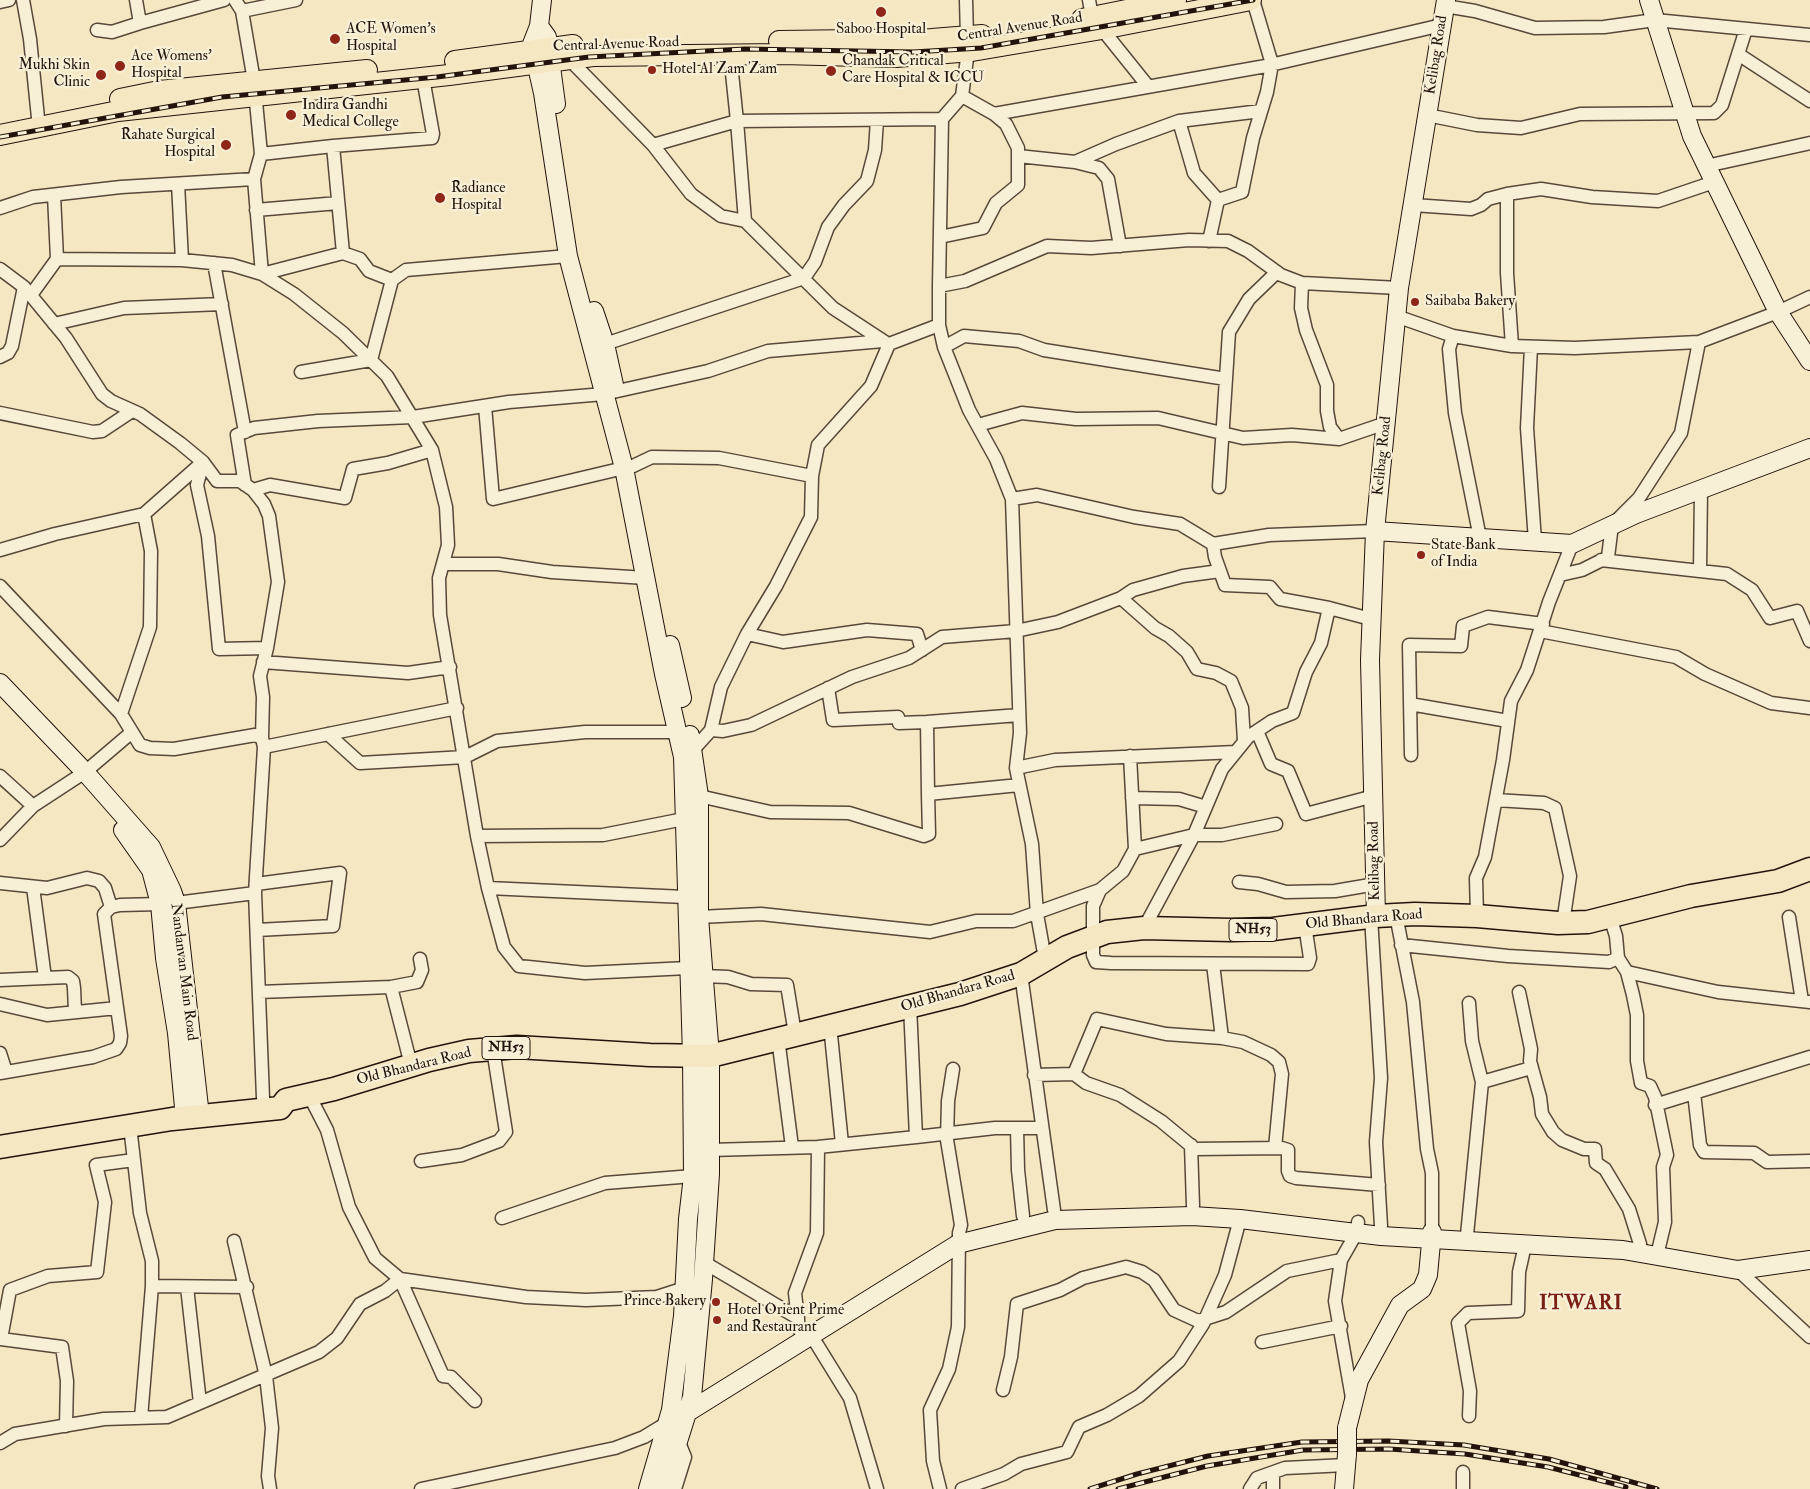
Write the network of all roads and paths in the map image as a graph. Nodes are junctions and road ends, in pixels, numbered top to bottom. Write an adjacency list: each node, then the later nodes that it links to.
1 (9, 0): 11 (street)
2 (23, 0): 35 (street)
3 (136, 0): 16 (street)
4 (224, 0): 16 (street)
5 (296, 0): 13 (street)
6 (542, 0): 24 (street)
7 (966, 0): 21 (street)
8 (1176, 0): 14 (main road, Central Avenue Road)
9 (1252, 0): 14 (main road); 25 (street)
10 (1649, 0): 15 (street)
11 (0, 2)
12 (1445, 3): 15 (street); 17 (street, Kelibag Road)
13 (239, 5): 28 (street)
14 (1095, 15): 21 (main road, Central Avenue Road); 27 (street)
15 (1655, 20): 18 (street); 33 (street)
16 (140, 23): 19 (street)
17 (1442, 25): 25 (street); 34 (street, Kelibag Road)
18 (1746, 29): 20 (street); 23 (street)
19 (97, 30)
20 (1810, 35)
21 (968, 45): 22 (main road); 24 (main road, Central Avenue Road); 29 (street)
22 (730, 54): 24 (main road); 38 (street)
23 (1738, 54): 30 (street); 33 (street)
24 (547, 56): 26 (main road); 28 (main road, Central Avenue Road); 40 (street); 44 (street)
25 (1272, 64): 27 (street); 31 (street)
26 (424, 78): 28 (main road); 45 (street)
27 (1147, 86): 32 (street)
28 (254, 88): 35 (main road, Central Avenue Road); 42 (main road); 46 (street)
29 (962, 96): 32 (street); 36 (street)
30 (1810, 100)
31 (1261, 111): 39 (street); 54 (street)
32 (994, 114): 47 (street)
33 (1685, 114): 34 (street); 49 (street)
34 (1427, 115): 56 (street, Kelibag Road)
35 (38, 118): 41 (main road, Central Avenue Road)
36 (942, 119): 37 (street); 60 (street)
37 (877, 120): 38 (street); 71 (street)
38 (737, 121): 44 (street); 59 (street)
39 (1179, 121): 48 (street); 54 (street)
40 (554, 128): 64 (street); 86 (street)
41 (0, 130)
42 (0, 135)
43 (1810, 143): 49 (street)
44 (653, 145): 59 (street)
45 (333, 146): 46 (street); 55 (street)
46 (261, 154): 50 (street)
47 (1018, 156): 48 (street); 60 (street)
48 (1075, 162): 62 (street)
49 (1710, 174): 52 (street); 79 (street)
50 (254, 179): 51 (street); 58 (street)
51 (178, 184): 53 (street); 66 (street)
52 (1507, 194): 56 (street); 88 (street)
53 (54, 195): 57 (street); 65 (street)
54 (1218, 200): 61 (street)
55 (338, 203): 58 (street); 63 (street)
56 (1413, 205): 75 (street, Kelibag Road)
57 (0, 208)
58 (256, 210): 70 (street)
59 (745, 221): 71 (street)
60 (940, 237): 74 (street)
61 (1209, 241): 62 (street); 69 (street)
62 (1120, 246): 74 (street)
63 (343, 253): 70 (street); 72 (street)
64 (568, 256): 72 (street); 95 (street)
65 (57, 259): 66 (street); 76 (street)
66 (182, 260): 67 (street)
67 (214, 263): 70 (street); 78 (street)
68 (0, 269): 76 (street)
69 (1277, 272): 73 (street); 94 (street)
70 (262, 274): 91 (street)
71 (804, 278): 84 (street); 86 (street)
72 (392, 280): 91 (street)
73 (1302, 284): 75 (street); 104 (street)
74 (939, 286): 82 (street)
75 (1399, 288): 80 (street, Kelibag Road)
76 (28, 291): 81 (street); 90 (street)
77 (1810, 297): 79 (street)
78 (222, 304): 81 (street); 102 (street)
79 (1778, 312): 85 (street); 92 (street)
80 (1396, 316): 83 (street); 100 (street, Kelibag Road)
81 (54, 324): 97 (street)
82 (939, 325): 84 (street); 87 (street)
83 (1453, 336): 88 (street); 117 (street)
84 (886, 342): 95 (street); 109 (street)
85 (1699, 342): 89 (street); 115 (street)
86 (605, 344): 95 (street)
87 (944, 346): 94 (street); 101 (street)
88 (1512, 346): 89 (street)
89 (1531, 346): 118 (street)
90 (0, 357)
91 (371, 360): 93 (street); 99 (street)
92 (1810, 361)
93 (301, 372)
94 (1226, 379): 103 (street)
95 (610, 393): 96 (street); 108 (street)
96 (485, 406): 99 (street); 108 (street)
97 (132, 410): 98 (street); 107 (street)
98 (0, 414)
99 (413, 417): 102 (street); 106 (street)
100 (1386, 423): 104 (street); 116 (street, Kelibag Road)
101 (978, 425): 103 (street); 113 (street)
102 (245, 432): 110 (street)
103 (1222, 433): 104 (street); 111 (street)
104 (1339, 438)
105 (1810, 448): 112 (street)
106 (432, 450): 110 (street); 123 (street)
107 (203, 462): 110 (street); 114 (street); 137 (street)
108 (628, 467): 109 (street); 127 (street); 159 (street)
109 (812, 476): 135 (street)
110 (249, 487): 137 (street)
111 (1219, 487)
112 (1701, 489): 115 (street); 125 (street)
113 (1012, 499): 119 (street); 134 (street)
114 (144, 514): 121 (street); 147 (street)
115 (1612, 525): 120 (street); 122 (street)
116 (1375, 531): 117 (street); 119 (street); 132 (street, Kelibag Road)
117 (1480, 538): 118 (street)
118 (1535, 541): 120 (street)
119 (1213, 544): 124 (street)
120 (1572, 544): 126 (street)
121 (0, 550)
122 (1601, 560): 125 (street); 126 (street)
123 (443, 564): 127 (street); 140 (street)
124 (1220, 571): 129 (street); 130 (street)
125 (1700, 571): 131 (street)
126 (1560, 575): 133 (street)
127 (646, 578): 154 (street)
128 (0, 586): 147 (street)
129 (1121, 598): 134 (street); 156 (street)
130 (1329, 608): 132 (street); 152 (street)
131 (1804, 610): 136 (street)
132 (1371, 621): 169 (street, Kelibag Road)
133 (1542, 627): 144 (street); 146 (street); 150 (street)
134 (1016, 631): 138 (street); 148 (street)
135 (746, 634): 138 (street); 151 (street)
136 (1810, 641)
137 (267, 648): 139 (street)
138 (922, 650): 142 (street)
139 (262, 662): 140 (street); 157 (street)
140 (450, 667): 145 (street)
141 (0, 683): 164 (street)
142 (828, 688): 149 (street); 151 (street)
143 (0, 697): 164 (street)
144 (1410, 704): 150 (street); 160 (street)
145 (457, 708): 155 (street); 162 (street)
146 (1810, 708)
147 (122, 714): 153 (street)
148 (1019, 715): 149 (street); 163 (street)
149 (927, 722): 167 (street)
150 (1508, 722): 171 (street)
151 (711, 730): 159 (street)
152 (1257, 731): 156 (street); 169 (street)
153 (132, 732): 157 (street); 164 (street)
154 (678, 732): 159 (street); 162 (street)
155 (328, 734): 157 (street); 162 (street)
156 (1244, 741): 158 (street)
157 (263, 742): 185 (street)
158 (1236, 752): 161 (street); 173 (street)
159 (688, 753): 168 (street); 174 (street)
160 (1411, 755)
161 (1130, 756): 163 (street); 170 (street)
162 (465, 757): 177 (street)
163 (1016, 768): 166 (street)
164 (81, 774): 172 (street); 189 (street)
165 (0, 776): 172 (street)
166 (1018, 786): 167 (street); 191 (street)
167 (928, 794): 168 (street)
168 (699, 796): 195 (street)
169 (1374, 796): 183 (street, Kelibag Road)
170 (1132, 798): 173 (street); 179 (street)
171 (1496, 800): 193 (street); 197 (street)
172 (33, 806): 178 (street)
173 (1206, 807): 176 (street)
174 (684, 820): 177 (street); 188 (street)
175 (1276, 824): 176 (street)
176 (1194, 835): 179 (street); 199 (street)
177 (477, 836): 186 (street)
178 (0, 840)
179 (1135, 849): 187 (street)
180 (1810, 869): 194 (highway, Old Bhandara Road / NH53)
181 (1239, 882): 183 (street)
182 (0, 883): 184 (street)
183 (1376, 884): 192 (street, Kelibag Road)
184 (33, 887): 190 (street); 210 (street)
185 (255, 888): 189 (street); 200 (street); 200 (street)
186 (488, 888): 188 (street); 207 (street)
187 (1100, 890): 191 (street); 201 (street)
188 (685, 897): 207 (street)
189 (168, 903): 190 (street); 239 (street)
190 (111, 907): 219 (street)
191 (1037, 914): 195 (street); 205 (street)
192 (1381, 916): 193 (highway, Old Bhandara Road / NH53); 198 (highway, Old Bhandara Road / NH53); 202 (street); 257 (street)
193 (1477, 916): 197 (highway, Old Bhandara Road / NH53)
194 (1610, 916): 197 (highway, Old Bhandara Road / NH53); 203 (street)
195 (699, 917): 207 (street)
196 (1789, 917): 215 (street)
197 (1563, 923)
198 (1306, 925): 199 (highway, Old Bhandara Road / NH53); 206 (street)
199 (1144, 928): 201 (highway, Old Bhandara Road / NH53)
200 (257, 930): 213 (street)
201 (1094, 936): 205 (highway, Old Bhandara Road / NH53); 206 (street)
202 (1401, 945): 203 (street); 265 (street)
203 (1618, 958): 208 (street)
204 (420, 959): 212 (street)
205 (1045, 959): 209 (highway, Old Bhandara Road / NH53)
206 (1213, 964): 223 (street)
207 (695, 972): 222 (street); 226 (street)
208 (1627, 972): 215 (street); 238 (street)
209 (1021, 974): 218 (highway, Old Bhandara Road / NH53); 233 (street)
210 (45, 978): 211 (street); 220 (street)
211 (0, 980)
212 (391, 988): 213 (street); 228 (street)
213 (259, 992): 237 (street)
214 (1519, 992): 229 (street)
215 (1806, 1001)
216 (1469, 1003): 234 (street)
217 (0, 1004): 220 (street)
218 (910, 1006): 221 (highway, Old Bhandara Road / NH53); 245 (street)
219 (117, 1008): 220 (street); 231 (street)
220 (75, 1011)
221 (830, 1025): 222 (highway, Old Bhandara Road / NH53); 246 (street)
222 (787, 1036): 226 (highway, Old Bhandara Road / NH53); 250 (street)
223 (1222, 1038): 232 (street); 251 (street)
224 (493, 1049): 226 (highway, Old Bhandara Road / NH53); 228 (highway, Old Bhandara Road / NH53); 254 (street)
225 (0, 1053): 231 (street)
226 (701, 1056): 252 (street); 256 (street)
227 (1810, 1056): 235 (street)
228 (411, 1065): 236 (highway, Old Bhandara Road / NH53)
229 (1531, 1068): 234 (street); 270 (street)
230 (953, 1069): 243 (street)
231 (3, 1073)
232 (1074, 1074): 233 (street); 247 (street)
233 (1034, 1075): 242 (street)
234 (1482, 1082): 267 (street)
235 (1694, 1093): 238 (street); 255 (street)
236 (309, 1095): 237 (highway, NH53); 276 (street)
237 (264, 1103): 239 (highway, NH53)
238 (1655, 1105): 270 (street)
239 (192, 1111): 240 (highway, NH53); 244 (highway, NH53)
240 (130, 1126): 248 (highway, NH53); 253 (street)
241 (1017, 1128): 242 (street); 243 (street); 262 (street)
242 (1042, 1128): 259 (street)
243 (948, 1132): 245 (street); 266 (street)
244 (0, 1135)
245 (916, 1137): 246 (street)
246 (842, 1144): 249 (street)
247 (1191, 1145): 251 (street); 258 (street)
248 (0, 1147)
249 (818, 1147): 250 (street); 283 (street)
250 (792, 1148): 252 (street)
251 (1275, 1148): 257 (street)
252 (710, 1150): 274 (street)
253 (134, 1160): 277 (street); 294 (street)
254 (421, 1161)
255 (1810, 1161)
256 (693, 1176): 260 (street); 280 (street)
257 (1379, 1186): 264 (street)
258 (1193, 1211): 259 (street); 261 (street); 263 (street)
259 (1054, 1215): 262 (street)
260 (502, 1218)
261 (1240, 1219): 263 (street); 281 (street)
262 (1023, 1221): 266 (street)
263 (1357, 1227): 264 (street); 272 (street)
264 (1381, 1231): 265 (street)
265 (1432, 1235): 267 (street); 290 (street)
266 (958, 1238): 283 (street); 306 (street)
267 (1468, 1238): 269 (street)
268 (234, 1241): 279 (street)
269 (1526, 1241): 270 (street); 292 (street)
270 (1647, 1248): 275 (street)
271 (1810, 1250): 275 (street)
272 (1341, 1260): 281 (street); 282 (street)
273 (1810, 1260): 275 (street)
274 (704, 1263): 283 (street); 291 (street)
275 (1738, 1265): 284 (street)
276 (400, 1279): 280 (street); 286 (street); 288 (street)
277 (152, 1286): 278 (street); 293 (street)
278 (187, 1287): 279 (street); 289 (street)
279 (246, 1287): 286 (street)
280 (685, 1288): 291 (street)
281 (1206, 1317): 287 (street); 307 (street)
282 (1340, 1326): 285 (street); 290 (street)
283 (804, 1329): 291 (street); 305 (street)
284 (1810, 1337)
285 (1262, 1342)
286 (266, 1376): 289 (street); 300 (street)
287 (1003, 1390)
288 (475, 1401)
289 (200, 1403): 293 (street)
290 (1353, 1403): 297 (street, bridge)
291 (678, 1408): 296 (street); 296 (street); 301 (street)
292 (1469, 1416)
293 (142, 1418): 294 (street)
294 (66, 1426): 295 (street)
295 (0, 1443)
296 (671, 1447): 302 (street); 303 (street); 304 (street)
297 (1347, 1460): 298 (street); 310 (street)
298 (1273, 1472): 308 (street); 309 (street)
299 (1464, 1472): 311 (street)
300 (270, 1489)
301 (421, 1489)
302 (648, 1489)
303 (663, 1489)
304 (675, 1489)
305 (877, 1489)
306 (940, 1489)
307 (962, 1489)
308 (1250, 1489)
309 (1273, 1489)
310 (1344, 1489)
311 (1462, 1489)

